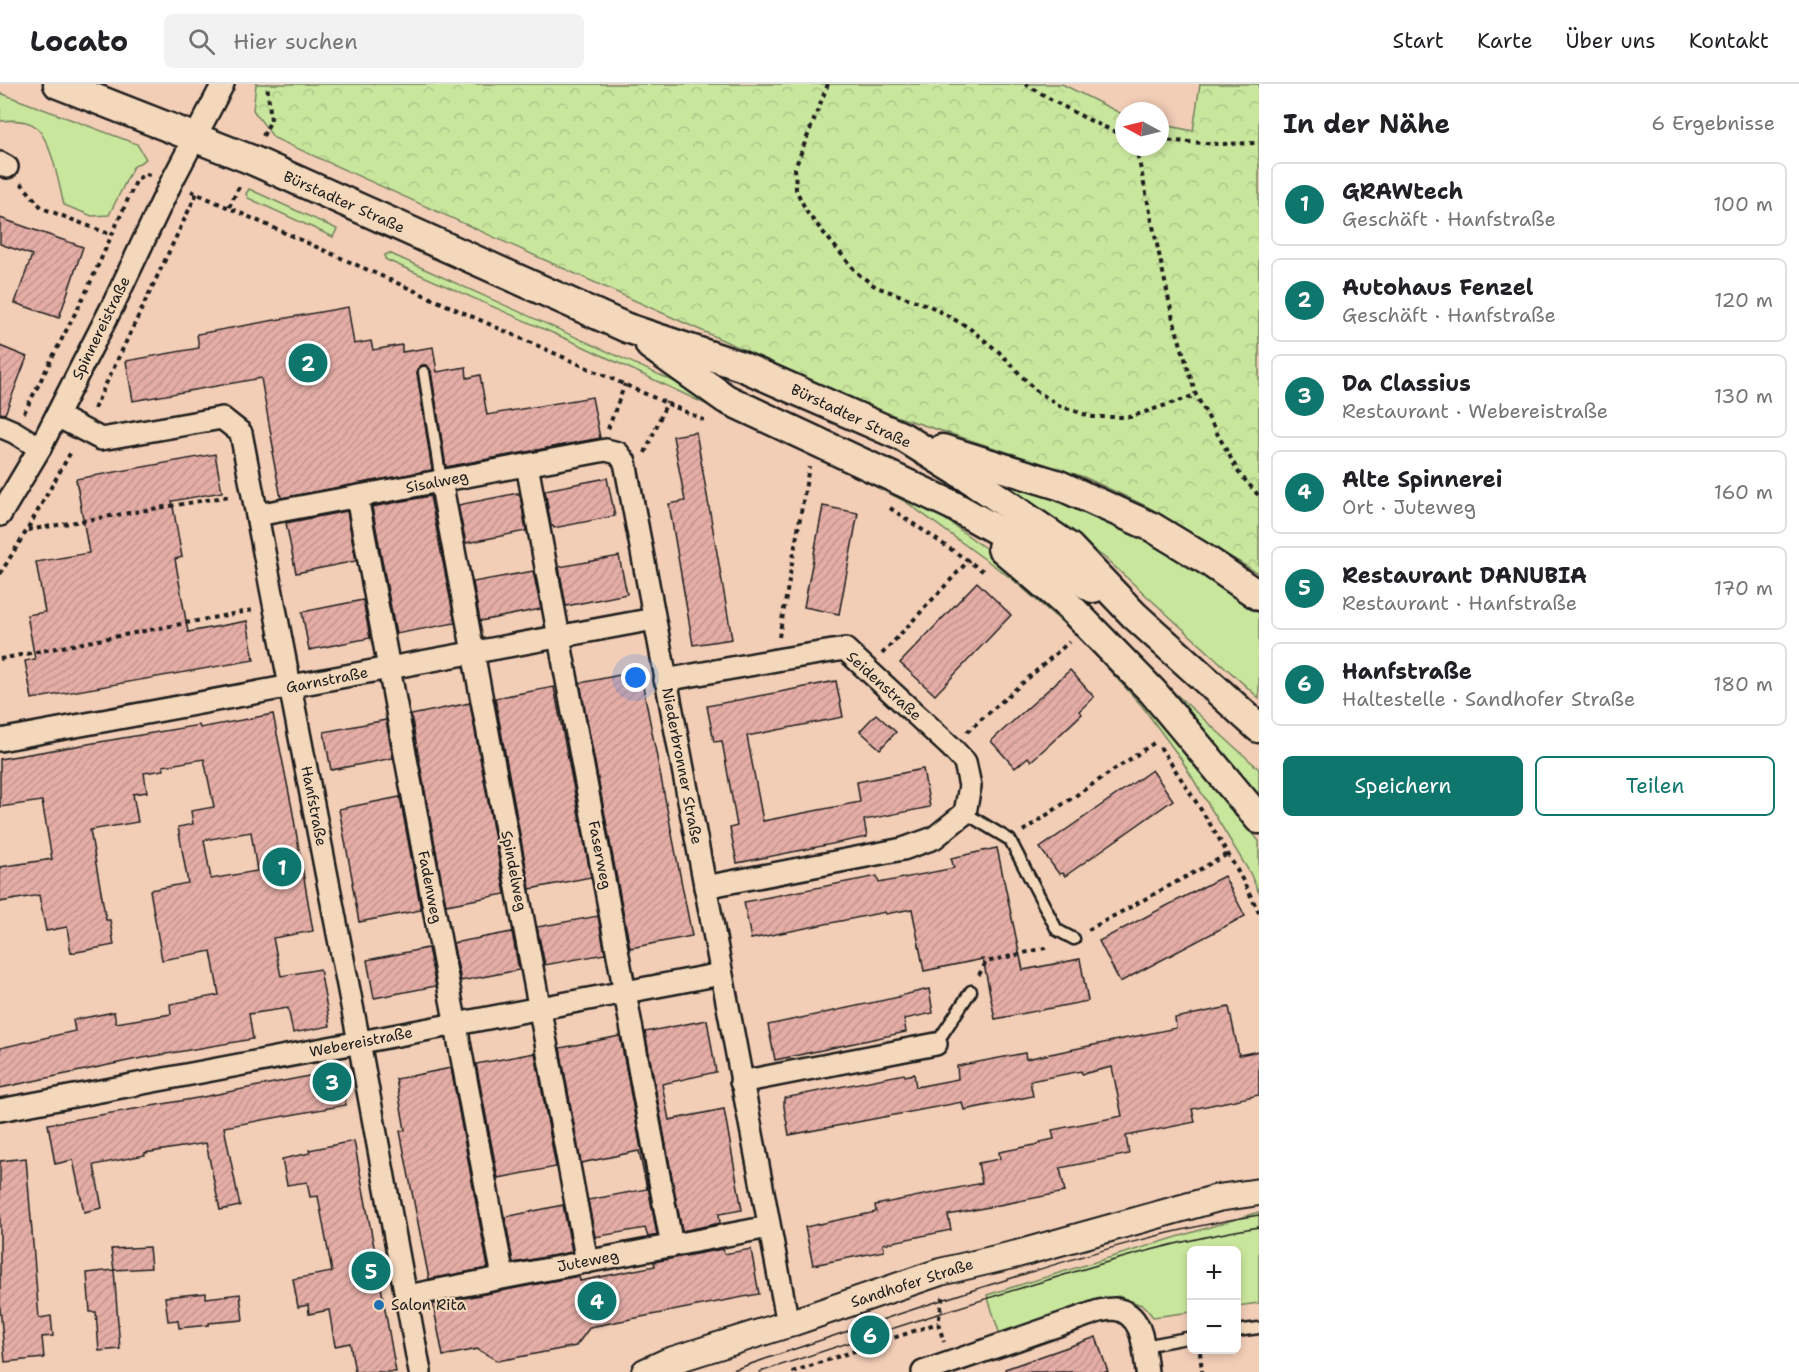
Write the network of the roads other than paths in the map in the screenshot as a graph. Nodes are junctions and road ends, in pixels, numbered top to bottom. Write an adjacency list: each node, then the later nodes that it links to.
1 (58, 84): 3 (main road, Bürstadter Straße)
2 (224, 84): 3 (street, Spinnereistraße)
3 (195, 138): 4 (main road, Bürstadter Straße); 6 (street, Spinnereistraße)
4 (627, 328): 8 (main road, Bürstadter Straße); 14 (main road, Bürstadter Straße)
5 (424, 372): 12 (lane)
6 (57, 416): 9 (street, Spinnereistraße); 16 (street, Hanfstraße)
7 (7, 429): 9 (street)
8 (903, 437): 17 (main road); 18 (main road, Bürstadter Straße)
9 (40, 448): 15 (street, Spinnereistraße)
10 (612, 451): 11 (street, Sisalweg); 19 (street, Niederbronner Straße)
11 (527, 465): 12 (street, Sisalweg); 20 (street, Faserweg)
12 (441, 481): 13 (street, Sisalweg); 21 (street, Spindelweg)
13 (357, 497): 16 (street, Sisalweg); 22 (street, Fadenweg)
14 (952, 505): 18 (main road, Bürstadter Straße); 28 (main road)
15 (0, 515)
16 (257, 515): 24 (street, Hanfstraße)
17 (1259, 596)
18 (1134, 615): 25 (main road, Bürstadter Straße)
19 (654, 619): 20 (street, Garnstraße); 23 (street, Niederbronner Straße)
20 (559, 637): 21 (street, Garnstraße); 33 (street, Faserweg)
21 (474, 653): 22 (street, Garnstraße); 34 (street, Spindelweg)
22 (389, 669): 24 (street, Garnstraße); 35 (street, Fadenweg)
23 (665, 680): 27 (street, Seidenstraße); 29 (street, Niederbronner Straße)
24 (291, 687): 26 (street, Garnstraße); 36 (street, Hanfstraße)
25 (1259, 728)
26 (0, 740)
27 (965, 813): 29 (street); 30 (lane)
28 (1259, 819)
29 (705, 887): 31 (street, Niederbronner Straße)
30 (1074, 939)
31 (721, 974): 33 (street, Webereistraße); 38 (street, Niederbronner Straße)
32 (970, 991): 37 (lane)
33 (625, 992): 34 (street, Webereistraße); 44 (street, Faserweg)
34 (540, 1008): 35 (street, Webereistraße); 45 (street, Spindelweg)
35 (456, 1024): 36 (street, Webereistraße); 46 (street, Fadenweg)
36 (359, 1042): 39 (street, Webereistraße); 47 (street, Hanfstraße)
37 (936, 1044): 38 (street)
38 (741, 1082): 43 (street, Niederbronner Straße)
39 (0, 1110)
40 (1259, 1181): 42 (street, Sandhofer Straße)
41 (1259, 1192): 42 (street, Sandhofer Straße)
42 (1218, 1198): 48 (street, Sandhofer Straße)
43 (769, 1227): 44 (street, Juteweg); 48 (street, Niederbronner Straße)
44 (672, 1246): 45 (street, Juteweg)
45 (587, 1262): 46 (street, Juteweg)
46 (503, 1277): 47 (street, Juteweg)
47 (407, 1296): 53 (street, Hanfstraße)
48 (788, 1324): 54 (street, Sandhofer Straße)
49 (1259, 1329): 50 (lane)
50 (1241, 1331)
51 (1187, 1338): 52 (lane)
52 (1144, 1346): 55 (street); 56 (street)
53 (420, 1372)
54 (645, 1372)
55 (923, 1372)
56 (1147, 1372)

